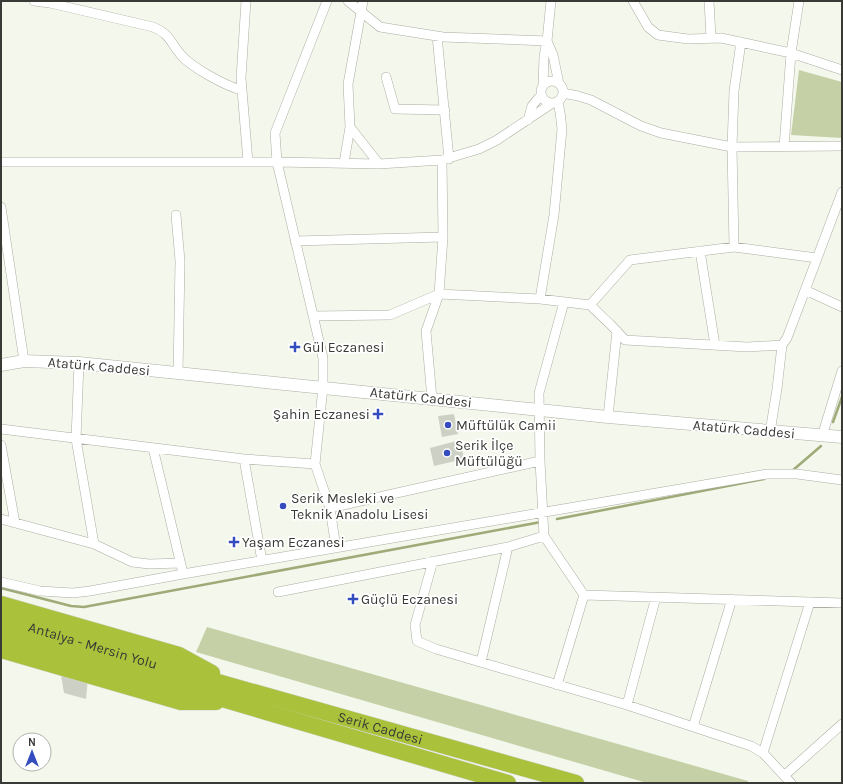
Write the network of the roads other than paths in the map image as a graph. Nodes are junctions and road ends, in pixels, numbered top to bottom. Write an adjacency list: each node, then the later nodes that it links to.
1 (34, 1): 20 (street)
2 (246, 1): 20 (street)
3 (327, 1): 33 (street)
4 (348, 1): 10 (street)
5 (363, 1): 10 (street)
6 (551, 1): 13 (street)
7 (633, 1): 12 (street)
8 (709, 1): 12 (street)
9 (799, 1): 15 (street)
10 (362, 12): 11 (street); 26 (street)
11 (437, 36): 13 (street); 24 (street)
12 (711, 38): 14 (street)
13 (547, 41): 18 (street); 19 (street)
14 (741, 42): 15 (street); 28 (street)
15 (791, 53): 16 (street); 29 (street)
16 (842, 70)
17 (386, 77): 24 (street)
18 (559, 84): 19 (street); 21 (street)
19 (543, 85): 22 (street)
20 (242, 90): 32 (street)
21 (563, 93): 23 (street); 28 (street)
22 (541, 95): 23 (street); 25 (street)
23 (554, 103): 25 (street); 48 (street)
24 (445, 110): 30 (street)
25 (528, 120): 30 (street)
26 (350, 127): 34 (street); 35 (street)
27 (842, 146): 29 (street)
28 (732, 147): 29 (street); 41 (street)
29 (784, 147)
30 (446, 160): 35 (street); 39 (street)
31 (1, 162): 32 (street)
32 (248, 162): 33 (street)
33 (277, 162): 34 (street); 40 (street)
34 (344, 163): 35 (street)
35 (379, 164)
36 (842, 192): 43 (street)
37 (1, 206): 44 (street)
38 (176, 215): 60 (street)
39 (443, 237): 40 (street); 47 (street)
40 (296, 241): 52 (street)
41 (734, 246): 42 (street); 43 (street)
42 (700, 251): 50 (street); 54 (street)
43 (817, 258): 46 (street)
44 (10, 270): 45 (street); 56 (street)
45 (1, 272)
46 (805, 290): 51 (street); 55 (street)
47 (439, 294): 48 (street); 52 (street); 62 (street)
48 (540, 299): 49 (street)
49 (564, 302): 50 (street); 63 (street)
50 (590, 305): 53 (street)
51 (842, 307)
52 (314, 316): 61 (street)
53 (617, 331): 54 (street); 64 (street)
54 (715, 345): 55 (street)
55 (782, 345): 66 (street)
56 (24, 361): 57 (main road, Atatürk Caddesi); 58 (main road, Atatürk Caddesi)
57 (79, 363): 60 (main road, Atatürk Caddesi); 69 (street)
58 (1, 365)
59 (842, 371): 67 (street)
60 (178, 374): 61 (main road, Atatürk Caddesi)
61 (323, 387): 62 (main road, Atatürk Caddesi); 74 (street)
62 (432, 399): 63 (main road, Atatürk Caddesi)
63 (538, 409): 64 (main road, Atatürk Caddesi); 73 (street)
64 (608, 417): 66 (main road, Atatürk Caddesi)
65 (1, 429): 69 (street)
66 (770, 432): 67 (main road, Atatürk Caddesi)
67 (822, 436): 68 (main road, Atatürk Caddesi)
68 (842, 437)
69 (76, 439): 71 (street); 81 (street)
70 (1, 445): 79 (street)
71 (153, 448): 72 (street); 86 (street)
72 (244, 458): 74 (street); 84 (street)
73 (540, 461): 76 (street); 77 (street)
74 (315, 464): 76 (street)
75 (842, 480): 77 (street)
76 (330, 508): 83 (street)
77 (543, 512): 80 (street); 83 (street)
78 (1, 519): 79 (street)
79 (15, 523): 81 (street)
80 (544, 536): 82 (street); 90 (street)
81 (94, 544): 86 (street)
82 (508, 547): 85 (street); 99 (street)
83 (336, 548): 84 (street)
84 (262, 560): 87 (street)
85 (433, 561): 89 (street); 99 (street)
86 (180, 563): 87 (street)
87 (183, 574): 88 (street)
88 (1, 582)
89 (278, 592)
90 (584, 595): 91 (street); 101 (street)
91 (656, 597): 92 (street); 103 (street)
92 (732, 599): 93 (street); 105 (street)
93 (810, 602): 94 (street); 106 (street)
94 (842, 603)
95 (1, 604): 102 (highway)
96 (1, 618): 100 (highway, Antalya - Mersin Yolu)
97 (1, 634): 100 (highway, Antalya - Mersin Yolu)
98 (1, 650): 102 (highway)
99 (482, 662): 101 (street)
100 (184, 680): 102 (highway, Serik Caddesi)
101 (557, 685): 103 (street)
102 (236, 695): 108 (highway, Serik Caddesi); 109 (highway, Serik Caddesi)
103 (627, 705): 105 (street)
104 (842, 724): 107 (street)
105 (693, 727): 106 (street)
106 (763, 753): 107 (street)
107 (785, 775): 110 (street)
108 (508, 783)
109 (576, 783)
110 (791, 783)

